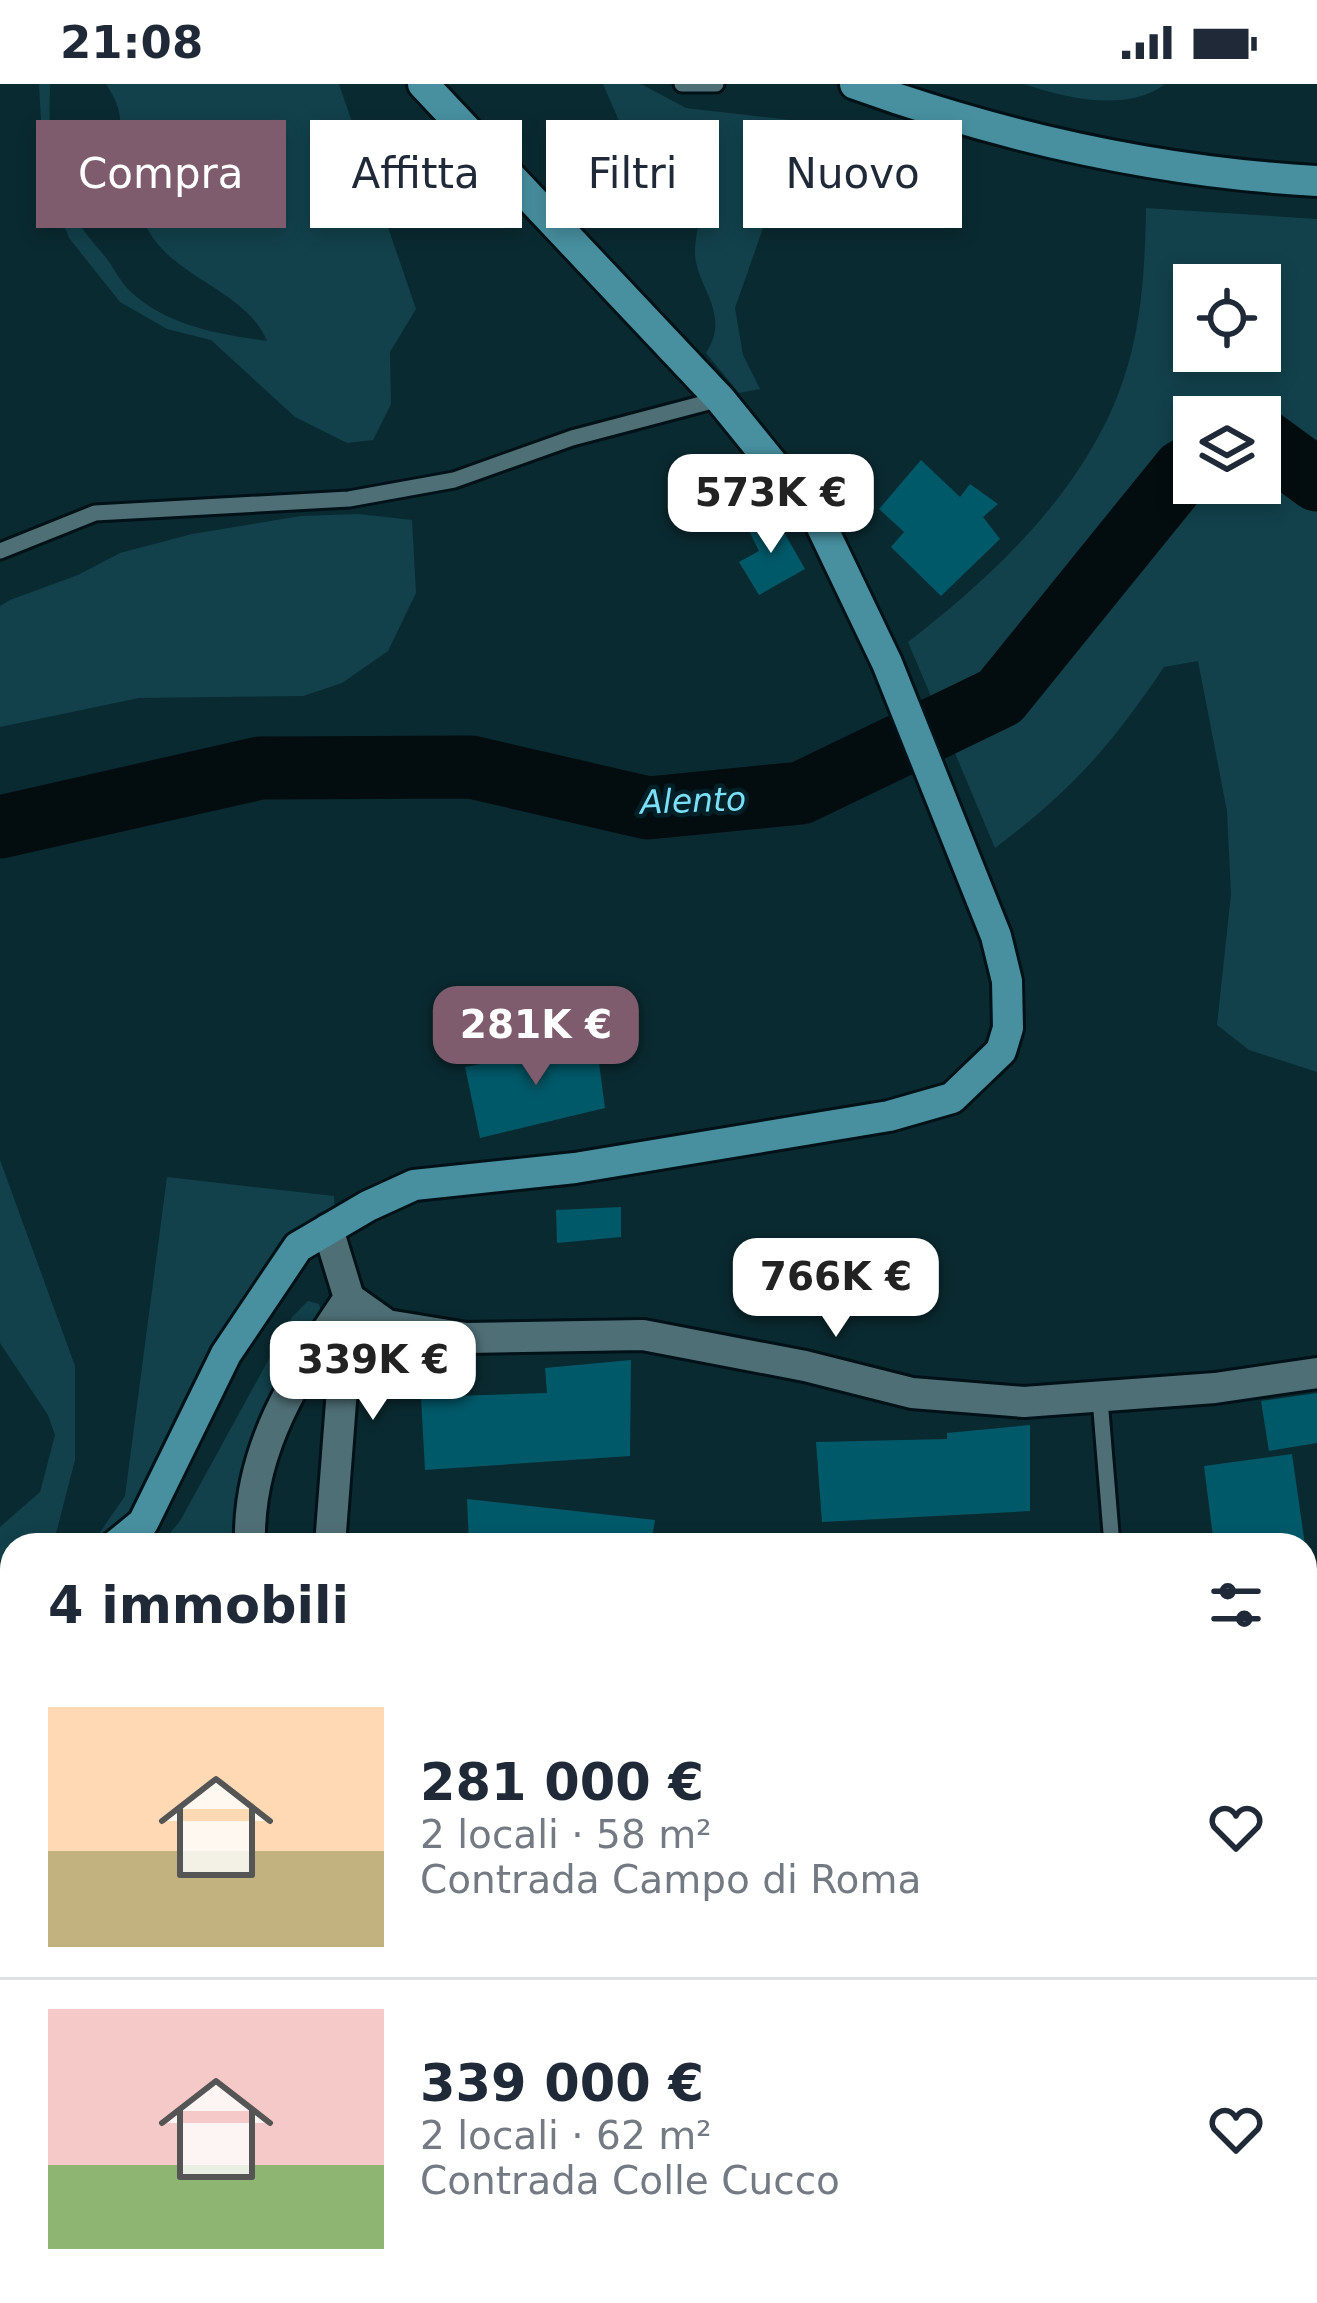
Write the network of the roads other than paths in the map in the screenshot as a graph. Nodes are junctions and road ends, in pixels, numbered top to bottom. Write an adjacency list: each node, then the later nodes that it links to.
1 (423, 84): 6 (main road)
2 (682, 84): 3 (lane)
3 (716, 84)
4 (854, 84): 5 (main road)
5 (1317, 181)
6 (720, 399): 7 (lane); 8 (main road)
7 (0, 551)
8 (328, 1229): 9 (street); 12 (main road)
9 (349, 1298): 11 (street); 13 (street); 14 (street)
10 (1317, 1373): 11 (street)
11 (1100, 1399): 15 (lane)
12 (130, 1533)
13 (251, 1533)
14 (331, 1533)
15 (1111, 1533)

